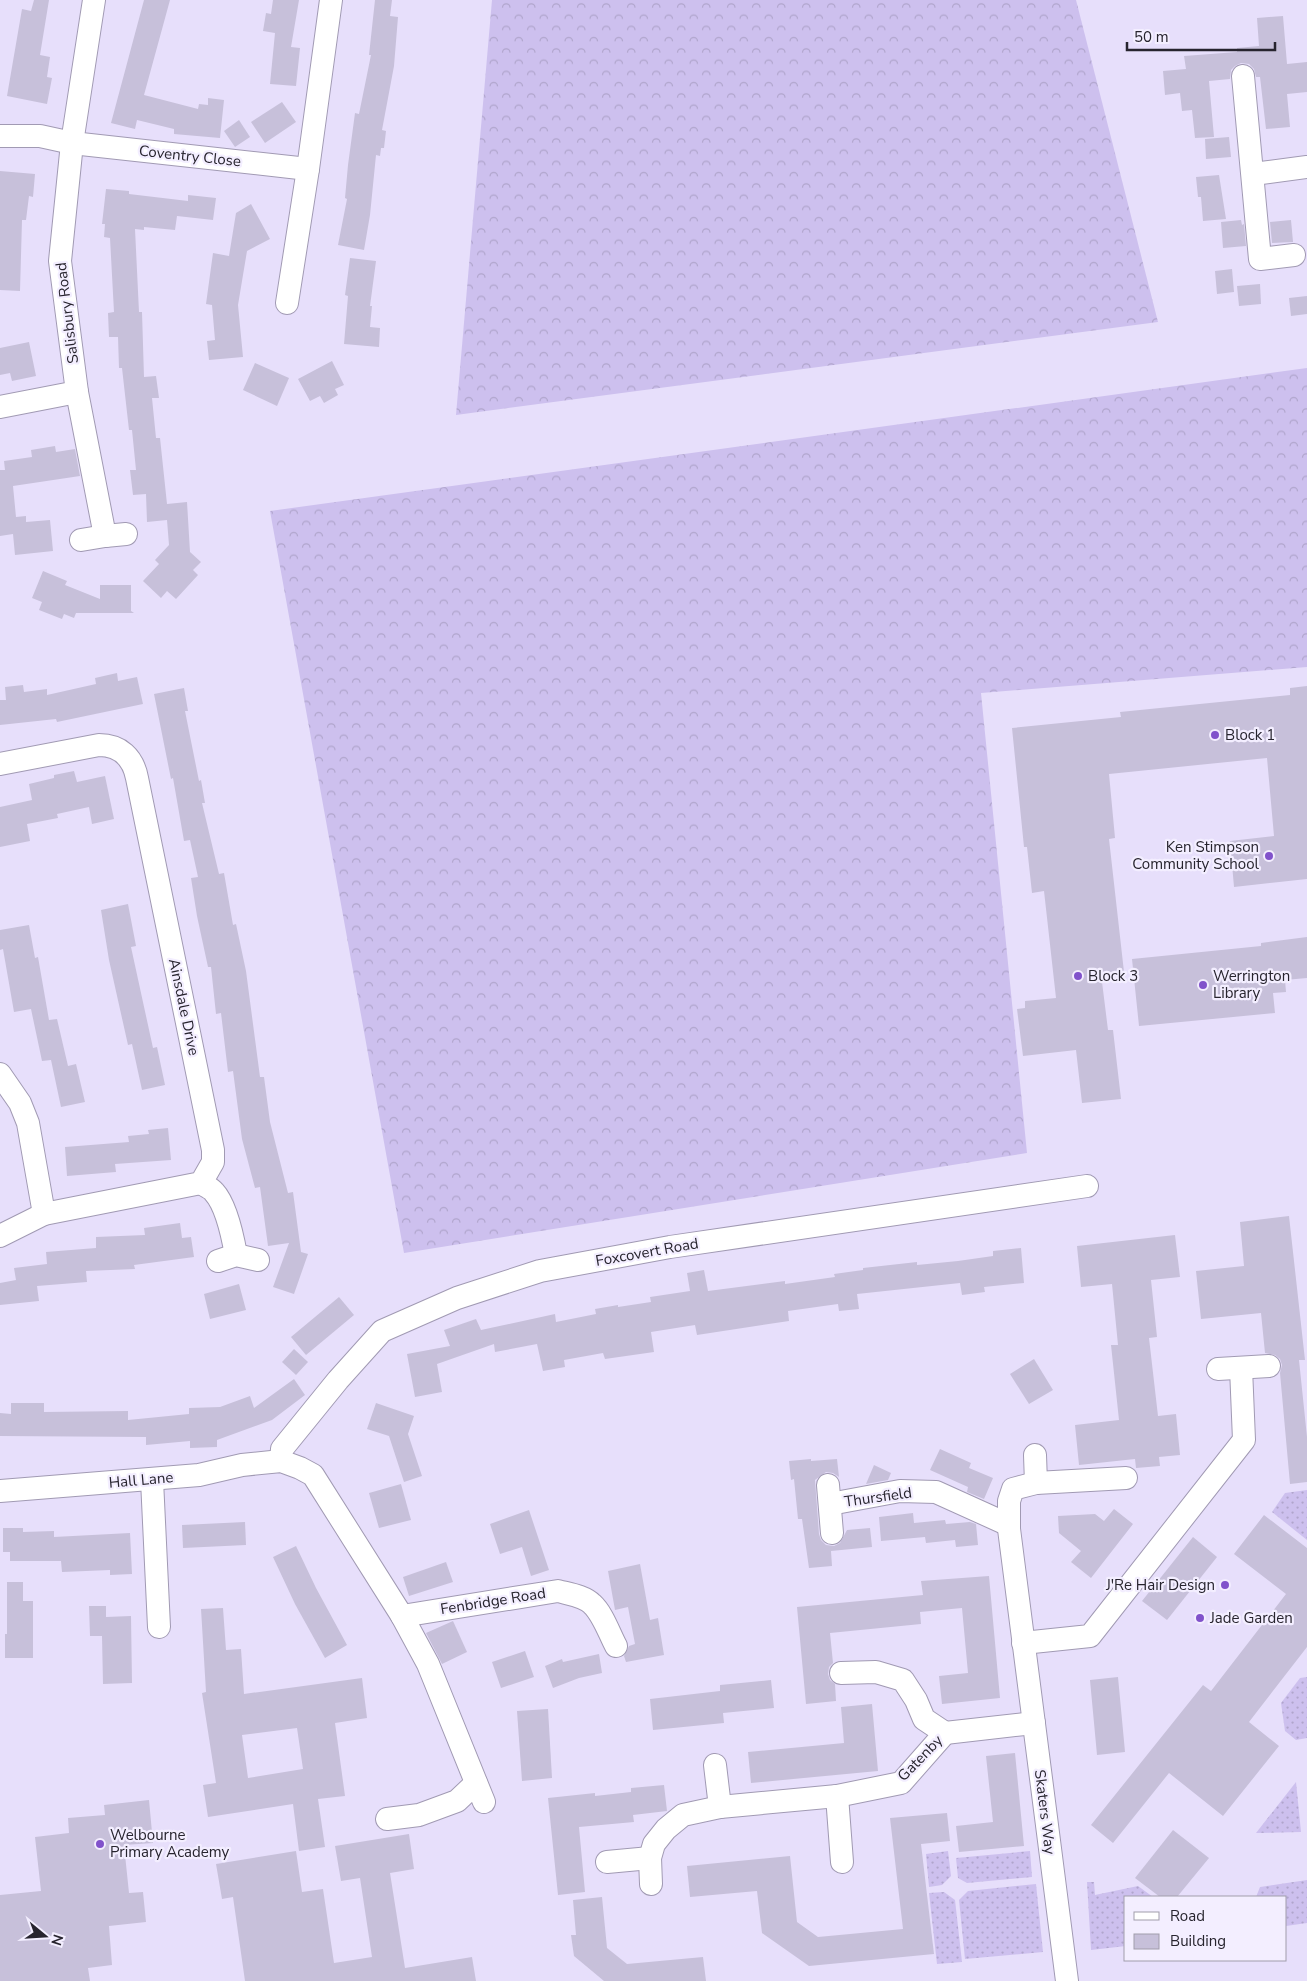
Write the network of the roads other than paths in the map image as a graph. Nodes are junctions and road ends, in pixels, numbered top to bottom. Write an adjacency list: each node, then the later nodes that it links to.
1 (94, 0): 5 (street, Salisbury Road)
2 (331, 0): 7 (street)
3 (1243, 76): 8 (street)
4 (0, 136): 5 (street, Coventry Close)
5 (72, 143): 7 (street, Coventry Close); 11 (street, Salisbury Road)
6 (1307, 167): 8 (street)
7 (308, 169): 10 (street)
8 (1253, 174): 9 (street)
9 (1294, 255)
10 (286, 303)
11 (77, 392): 12 (street); 13 (street, Salisbury Road)
12 (0, 407)
13 (80, 540)
14 (0, 764): 16 (street, Ainsdale Drive)
15 (0, 1074): 18 (street)
16 (202, 1183): 18 (street); 20 (street)
17 (1087, 1186): 25 (street, Foxcovert Road)
18 (44, 1214): 19 (street)
19 (0, 1236)
20 (258, 1260)
21 (1269, 1366): 22 (street)
22 (1241, 1368): 23 (street); 34 (street)
23 (1218, 1369)
24 (1035, 1455): 28 (street)
25 (281, 1461): 27 (street, Hall Lane); 32 (street)
26 (1126, 1478): 28 (street)
27 (152, 1480): 29 (street, Hall Lane); 33 (street)
28 (1036, 1483): 30 (street, Skaters Way)
29 (0, 1491)
30 (1008, 1525): 31 (street, Thursfield); 34 (street, Skaters Way)
31 (832, 1533)
32 (402, 1616): 35 (street, Fenbridge Road); 42 (street)
33 (159, 1627)
34 (1023, 1643): 37 (street, Skaters Way)
35 (616, 1646)
36 (841, 1673): 38 (street, Gatenby)
37 (1034, 1723): 38 (street, Gatenby); 47 (street, Skaters Way)
38 (945, 1733): 40 (street, Gatenby)
39 (716, 1765): 41 (street)
40 (837, 1796): 41 (street, Gatenby); 45 (street)
41 (720, 1807): 43 (street, Gatenby)
42 (387, 1819)
43 (650, 1858): 44 (street); 46 (street, Gatenby)
44 (607, 1862)
45 (842, 1862)
46 (652, 1884)
47 (1067, 1981)

